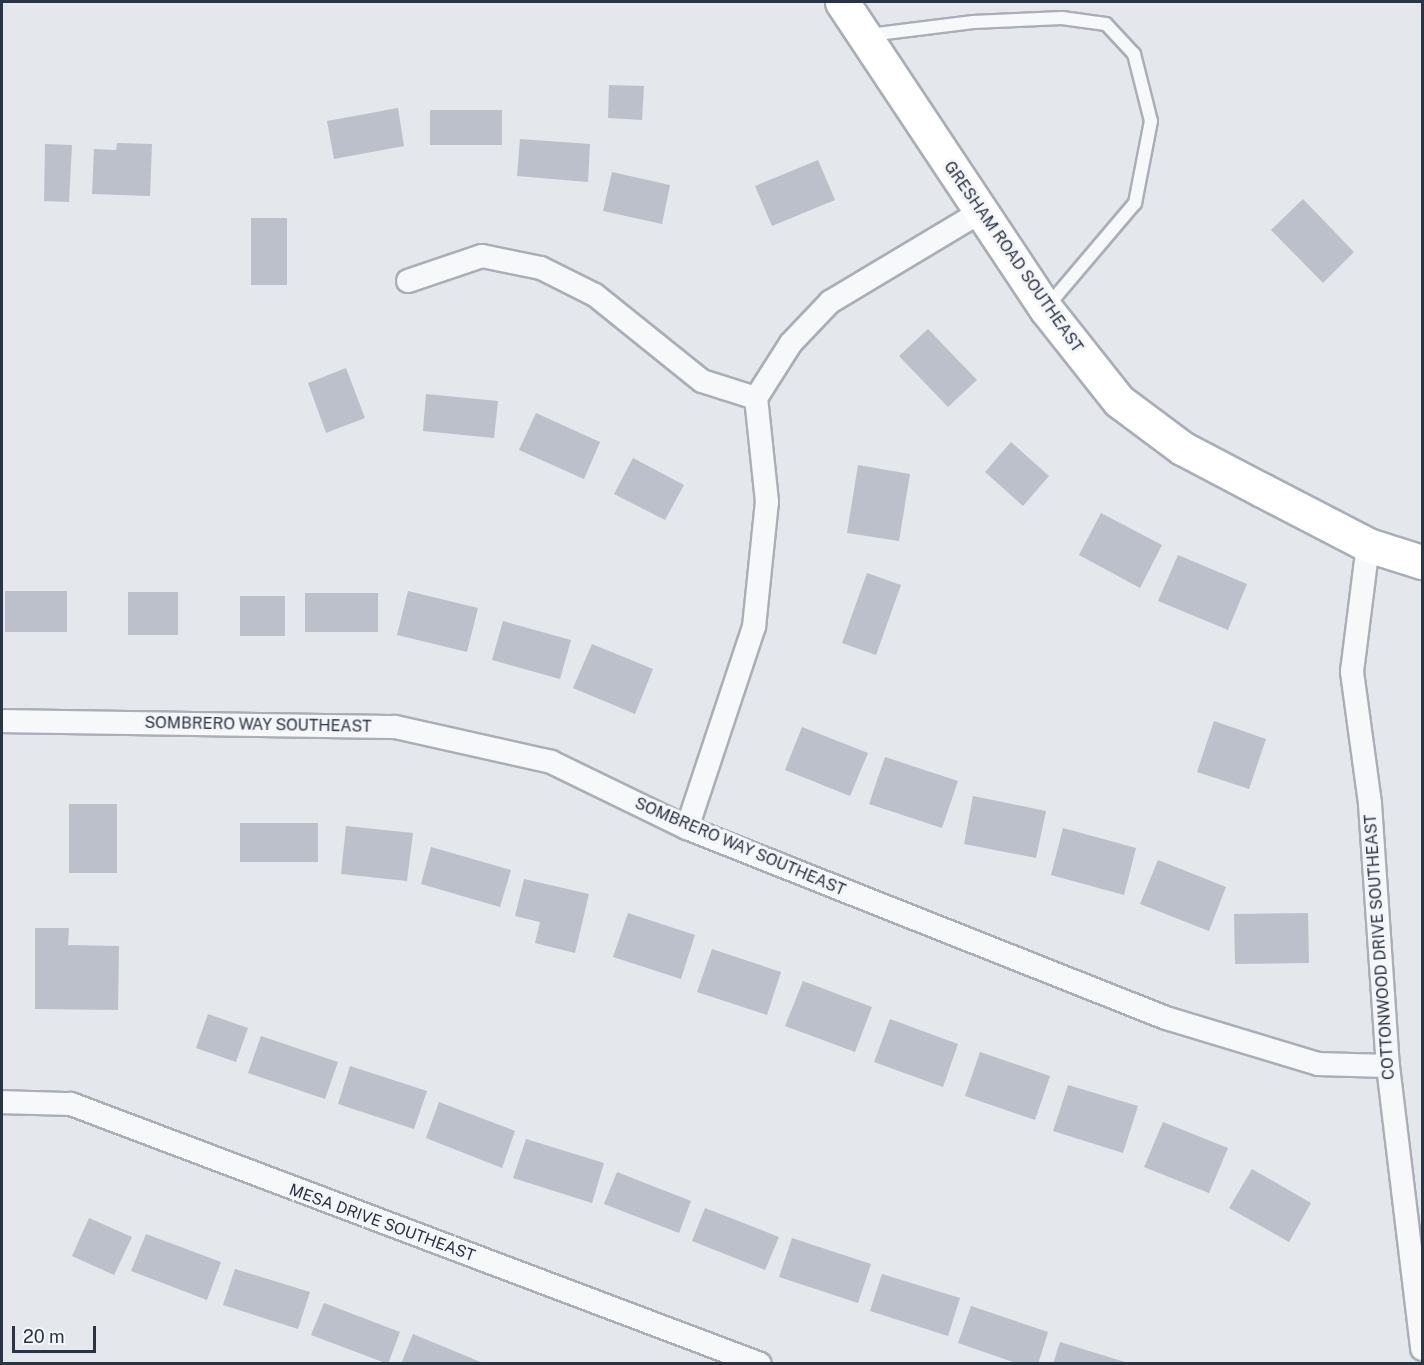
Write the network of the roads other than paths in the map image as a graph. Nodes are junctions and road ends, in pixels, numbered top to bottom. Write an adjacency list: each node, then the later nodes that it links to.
1 (842, 2): 2 (street, GRESHAM ROAD SOUTHEAST)
2 (865, 36): 3 (street, GRESHAM ROAD SOUTHEAST); 5 (lane)
3 (979, 213): 5 (street, GRESHAM ROAD SOUTHEAST); 6 (street)
4 (408, 281): 6 (street)
5 (1046, 309): 7 (street, GRESHAM ROAD SOUTHEAST)
6 (756, 398): 10 (street)
7 (1368, 545): 8 (street, GRESHAM ROAD SOUTHEAST); 11 (street, COTTONWOOD DRIVE SOUTHEAST)
8 (1422, 562)
9 (2, 721): 10 (street, SOMBRERO WAY SOUTHEAST)
10 (687, 828): 11 (street, SOMBRERO WAY SOUTHEAST)
11 (1388, 1066): 13 (street, COTTONWOOD DRIVE SOUTHEAST)
12 (2, 1102): 14 (street, MESA DRIVE SOUTHEAST)
13 (1422, 1349)
14 (760, 1364)

